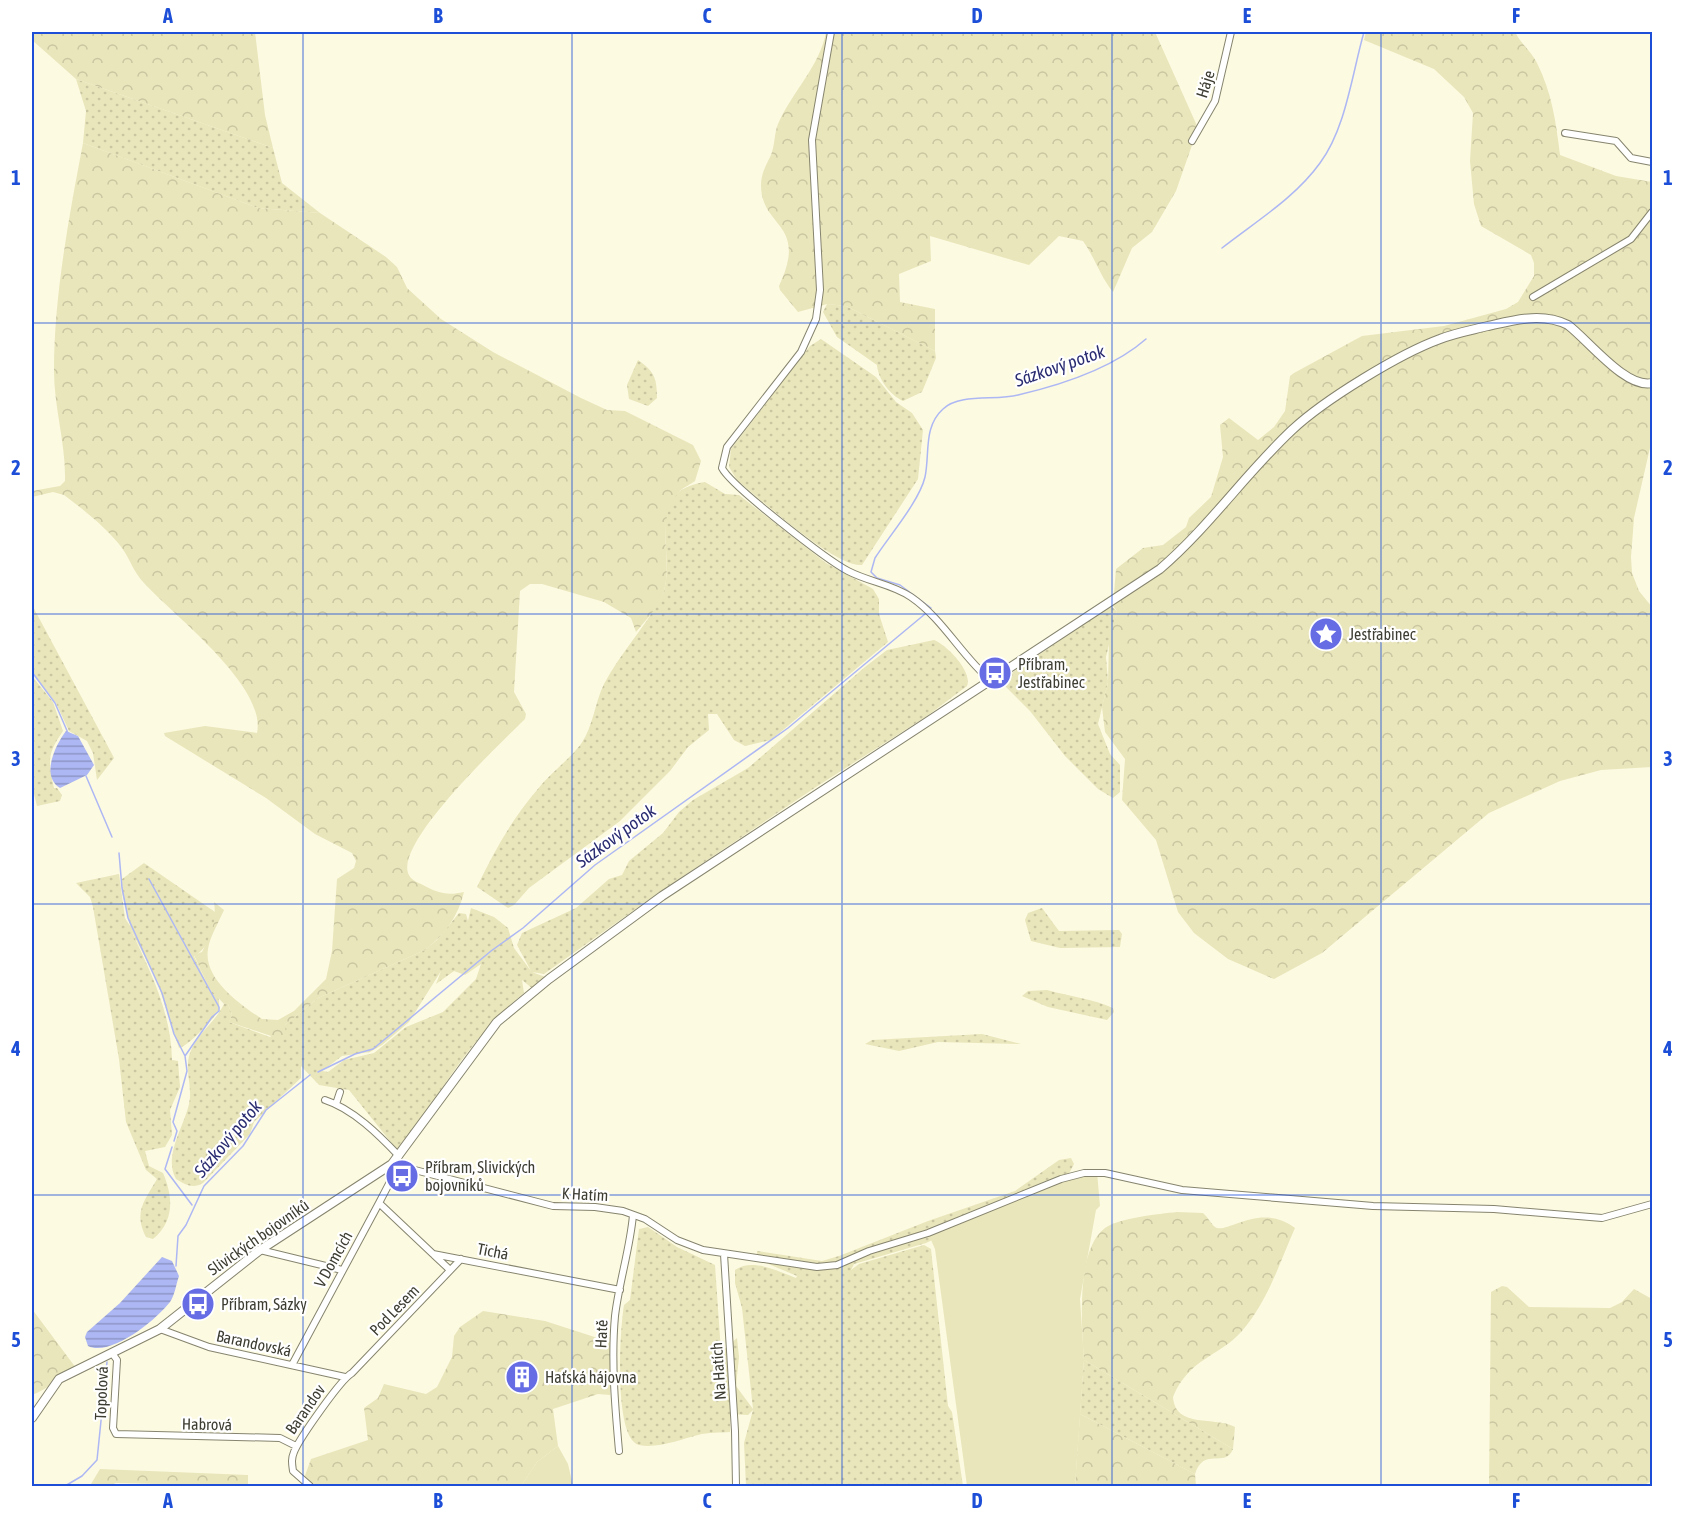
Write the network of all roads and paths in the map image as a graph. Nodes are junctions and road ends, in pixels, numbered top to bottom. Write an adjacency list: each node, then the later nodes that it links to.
1 (831, 32): 9 (street)
2 (1231, 32): 4 (street, Háje)
3 (1565, 133): 5 (street)
4 (1192, 141)
5 (1653, 162)
6 (1653, 212): 7 (street)
7 (1533, 297)
8 (1653, 383): 9 (street, Slivických bojovníků)
9 (990, 680): 13 (street, Slivických bojovníků)
10 (340, 1092): 12 (street)
11 (325, 1100): 12 (street)
12 (336, 1104): 13 (street)
13 (399, 1156): 14 (street, Slivických bojovníků)
14 (392, 1164): 15 (street, V Domcích); 17 (street, K Hatím); 18 (street, Slivických bojovníků)
15 (379, 1203): 19 (street); 22 (street, V Domcích)
16 (1653, 1204): 20 (street, K Hatím)
17 (633, 1215): 20 (street, K Hatím); 24 (street)
18 (260, 1250): 22 (street); 25 (street, Slivických bojovníků)
19 (433, 1254): 21 (street, Tichá); 23 (street)
20 (724, 1254): 34 (street, Na Hatích)
21 (461, 1259): 23 (street, Pod Lesem); 24 (street, Tichá)
22 (342, 1270): 27 (street, V Domcích)
23 (450, 1270): 28 (street, Pod Lesem)
24 (620, 1290): 32 (street, Hatě)
25 (160, 1329): 26 (street, Slivických bojovníků); 27 (street, Barandovská)
26 (112, 1353): 29 (street, Slivických bojovníků); 30 (street, Topolová)
27 (292, 1365): 28 (street, Barandovská)
28 (345, 1377): 31 (street, Barandov)
29 (32, 1418)
30 (116, 1434): 31 (street, Habrová)
31 (296, 1446): 33 (street, Barandov)
32 (619, 1451)
33 (310, 1486)
34 (736, 1486)

